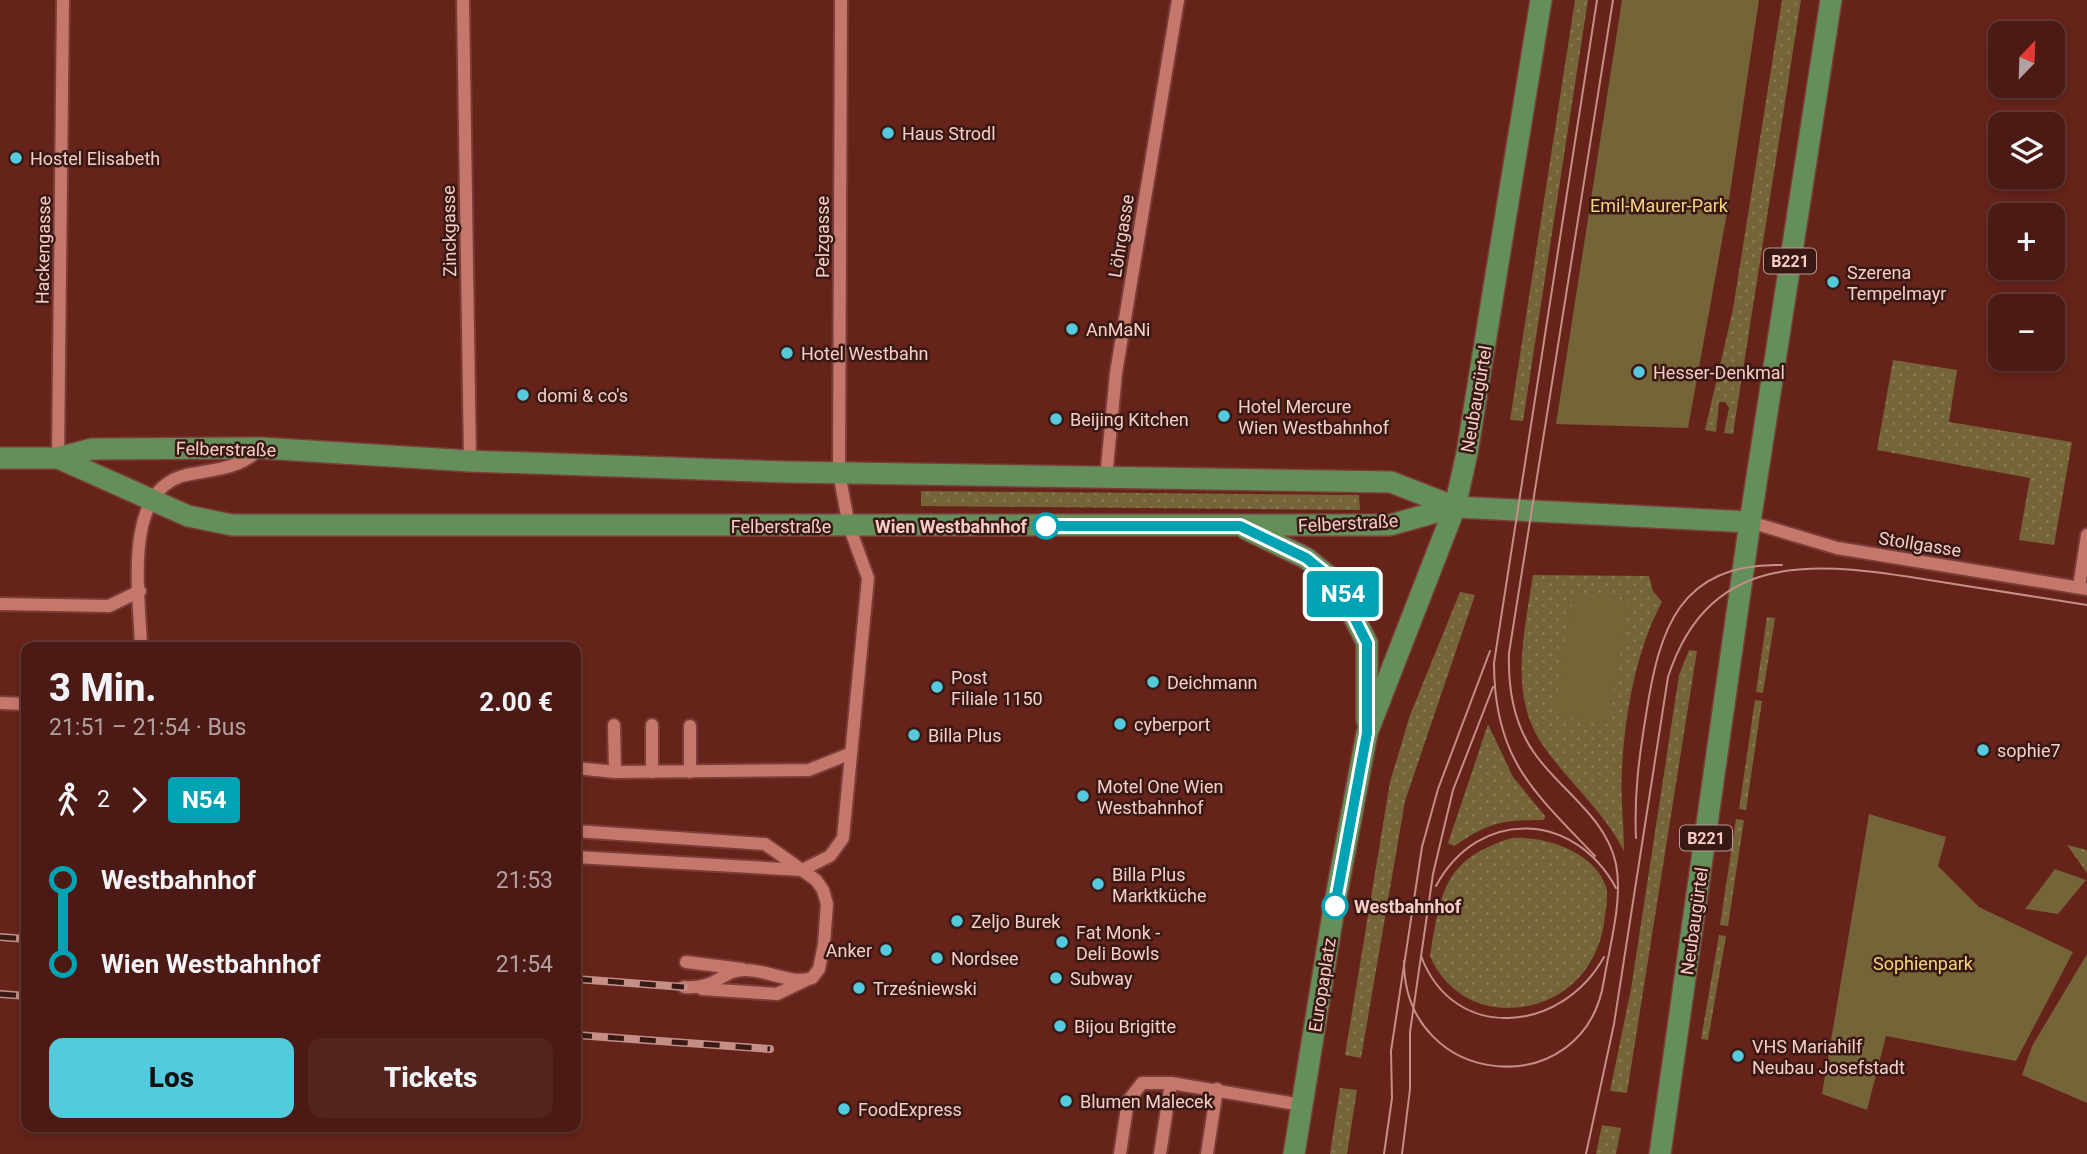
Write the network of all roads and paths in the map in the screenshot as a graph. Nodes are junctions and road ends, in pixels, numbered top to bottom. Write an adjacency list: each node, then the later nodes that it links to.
1 (63, 0): 9 (street, Hackengasse)
2 (463, 0): 10 (street, Zinckgasse)
3 (841, 0): 11 (street, Pelzgasse)
4 (1178, 0): 12 (street, Löhrgasse)
5 (1541, 0): 14 (main road, Neubaugürtel)
6 (1830, 0): 15 (main road, Neubaugürtel / B221)
7 (261, 448): 9 (main road, Felberstraße); 10 (main road, Felberstraße); 13 (street)
8 (0, 458): 9 (main road, Felberstraße)
9 (58, 458): 13 (main road, Felberstraße)
10 (470, 461): 11 (main road, Felberstraße)
11 (839, 474): 12 (main road, Felberstraße); 16 (street, Pelzgasse)
12 (1106, 478): 14 (main road, Felberstraße)
13 (149, 500): 16 (main road, Felberstraße); 20 (street)
14 (1455, 507): 15 (main road); 17 (main road, Felberstraße); 28 (main road, Europaplatz)
15 (1750, 522): 19 (street, Stollgasse); 47 (main road, Neubaugürtel / B221)
16 (849, 526): 17 (main road, Felberstraße); 29 (street, Pelzgasse)
17 (1240, 526): 28 (main road, Europaplatz)
18 (2087, 536): 19 (street)
19 (2083, 588)
20 (140, 591): 21 (street); 22 (street)
21 (0, 604)
22 (141, 642)
23 (0, 703): 24 (street)
24 (21, 704)
25 (614, 725): 31 (street)
26 (652, 725): 32 (street)
27 (690, 726): 33 (street)
28 (1367, 733): 42 (main road, Europaplatz)
29 (849, 754): 33 (street); 36 (street, Pelzgasse)
30 (581, 769): 31 (street)
31 (615, 772): 32 (street)
32 (652, 772): 33 (street)
33 (690, 772)
34 (581, 831): 36 (street)
35 (581, 856): 36 (street)
36 (802, 870): 39 (street)
37 (686, 962): 38 (street)
38 (743, 970): 39 (street); 39 (street)
39 (806, 979)
40 (1171, 1083): 41 (street); 43 (street); 44 (street)
41 (1217, 1089): 42 (street); 45 (street)
42 (1302, 1105): 46 (main road, Europaplatz)
43 (1120, 1154)
44 (1160, 1154)
45 (1207, 1154)
46 (1294, 1154)
47 (1660, 1154)

